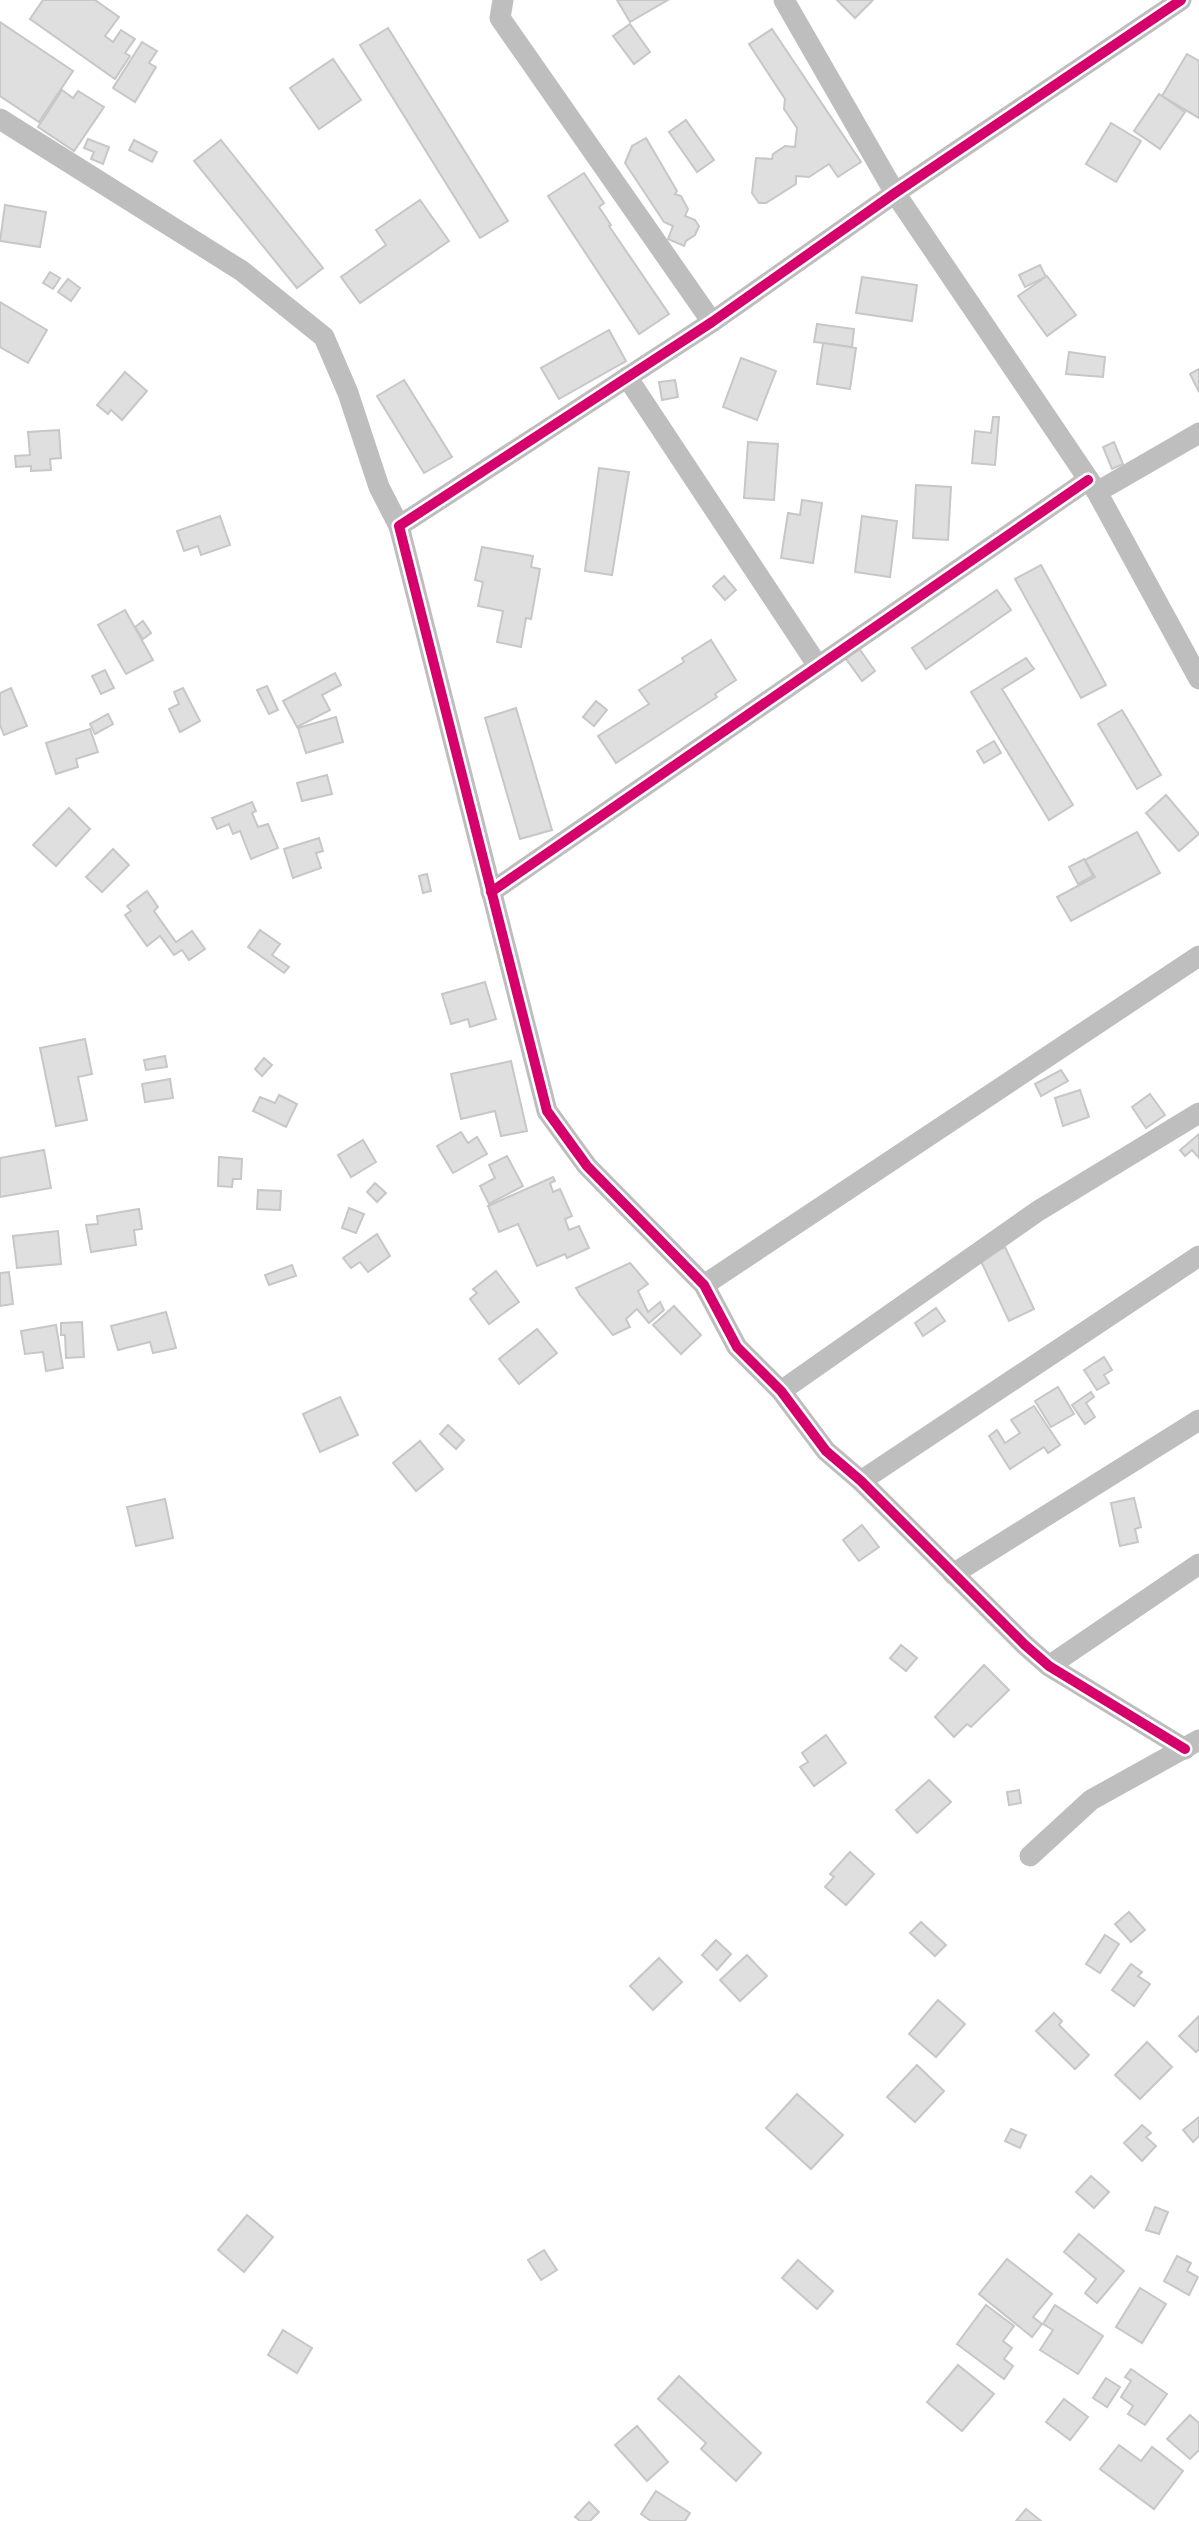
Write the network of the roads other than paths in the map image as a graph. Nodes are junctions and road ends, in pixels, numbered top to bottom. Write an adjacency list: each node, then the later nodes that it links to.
1 (503, 0): 6 (street)
2 (784, 0): 5 (street)
3 (1181, 0): 5 (street)
4 (0, 119): 10 (street)
5 (895, 193): 6 (street); 9 (street)
6 (712, 322): 7 (street)
7 (627, 377): 10 (street); 11 (street)
8 (1199, 433): 9 (street)
9 (1092, 486): 11 (street); 12 (street)
10 (399, 526): 13 (street)
11 (818, 666): 13 (street)
12 (1199, 679)
13 (491, 892): 17 (street)
14 (1199, 956): 17 (street)
15 (1199, 1113): 18 (street)
16 (1199, 1256): 20 (street)
17 (704, 1285): 18 (street)
18 (781, 1391): 20 (street)
19 (1199, 1420): 22 (street)
20 (861, 1481): 22 (street)
21 (1199, 1564): 23 (street)
22 (953, 1574): 23 (street)
23 (1049, 1666): 24 (street)
24 (1192, 1745): 25 (street)
25 (1030, 1856)

